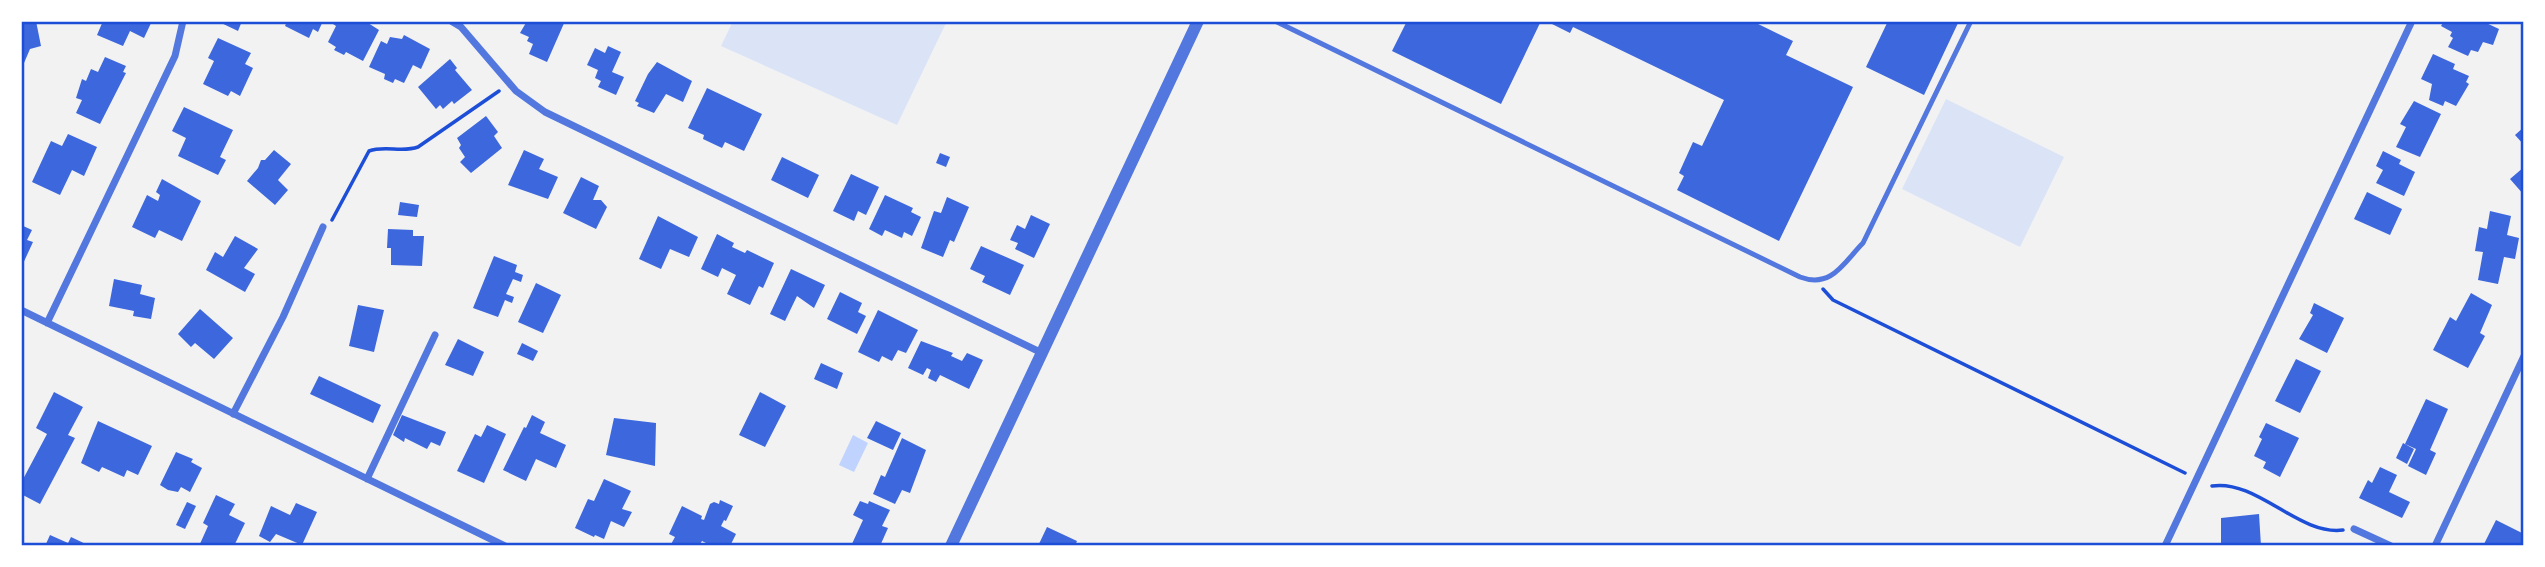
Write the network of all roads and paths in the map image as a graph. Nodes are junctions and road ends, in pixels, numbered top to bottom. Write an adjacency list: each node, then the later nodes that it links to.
1 (183, 21): 11 (street)
2 (450, 21): 7 (street)
3 (1198, 21): 13 (street)
4 (1275, 21): 9 (lane)
5 (1970, 21): 9 (lane)
6 (2412, 21): 22 (street)
7 (509, 83): 8 (path); 13 (street)
8 (323, 227): 15 (street)
9 (1817, 281): 16 (path)
10 (21, 310): 11 (street)
11 (47, 323): 15 (street)
12 (435, 335): 17 (street)
13 (1043, 354): 21 (street)
14 (2524, 356): 24 (street)
15 (233, 414): 17 (street)
16 (2185, 473)
17 (367, 479): 20 (street)
18 (2212, 486): 19 (path)
19 (2354, 529): 23 (street)
20 (505, 546)
21 (951, 546)
22 (2165, 546)
23 (2391, 546)
24 (2435, 546)

